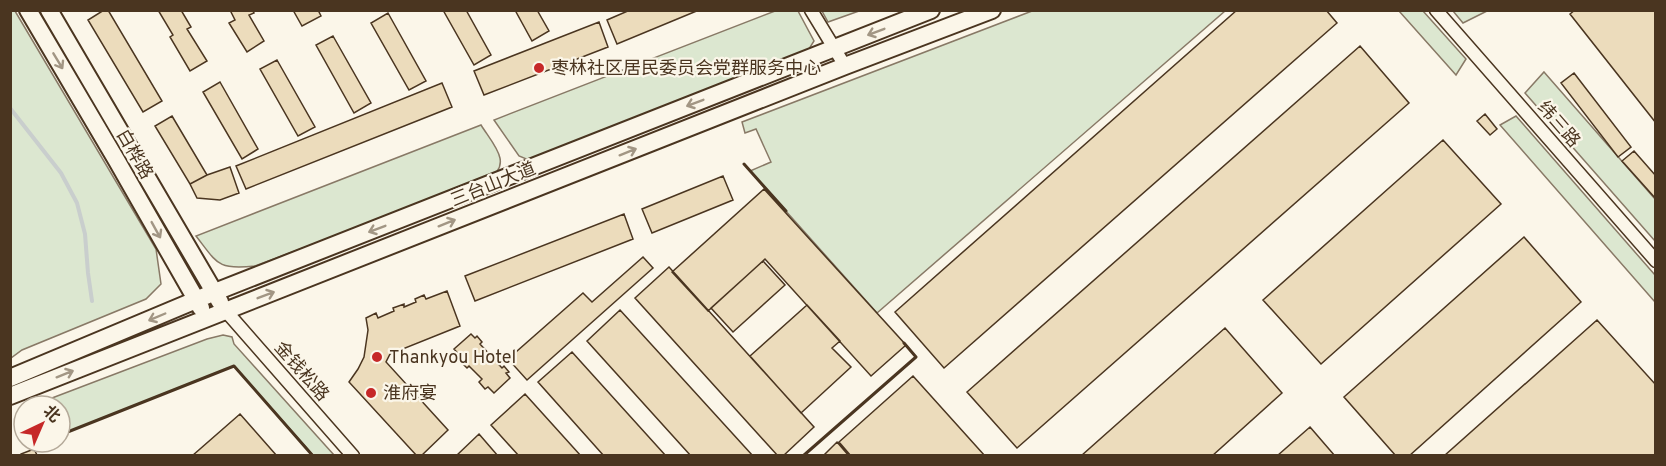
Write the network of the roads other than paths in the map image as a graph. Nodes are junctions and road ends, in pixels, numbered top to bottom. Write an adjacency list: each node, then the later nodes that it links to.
1 (28, 10): 11 (main road, 白桦路, one-way to 11)
2 (49, 10): 10 (main road, 白桦路)
3 (811, 10): 7 (street)
4 (931, 10): 7 (main road, 三台山大道, one-way to 7)
5 (992, 10): 8 (main road, 三台山大道)
6 (1436, 10): 9 (street, 纬三路)
7 (834, 48): 8 (street); 10 (main road, 三台山大道, one-way to 10)
8 (845, 66): 12 (main road, 三台山大道, one-way to 8)
9 (1656, 261)
10 (215, 292): 11 (main road, 三台山大道); 12 (main road, 白桦路)
11 (196, 300): 13 (main road, 白桦路); 14 (main road, 三台山大道, one-way to 14)
12 (225, 310): 13 (main road, 三台山大道); 16 (street, 金钱松路)
13 (206, 318): 15 (main road, 三台山大道, one-way to 13)
14 (10, 378)
15 (10, 396)
16 (353, 456)

